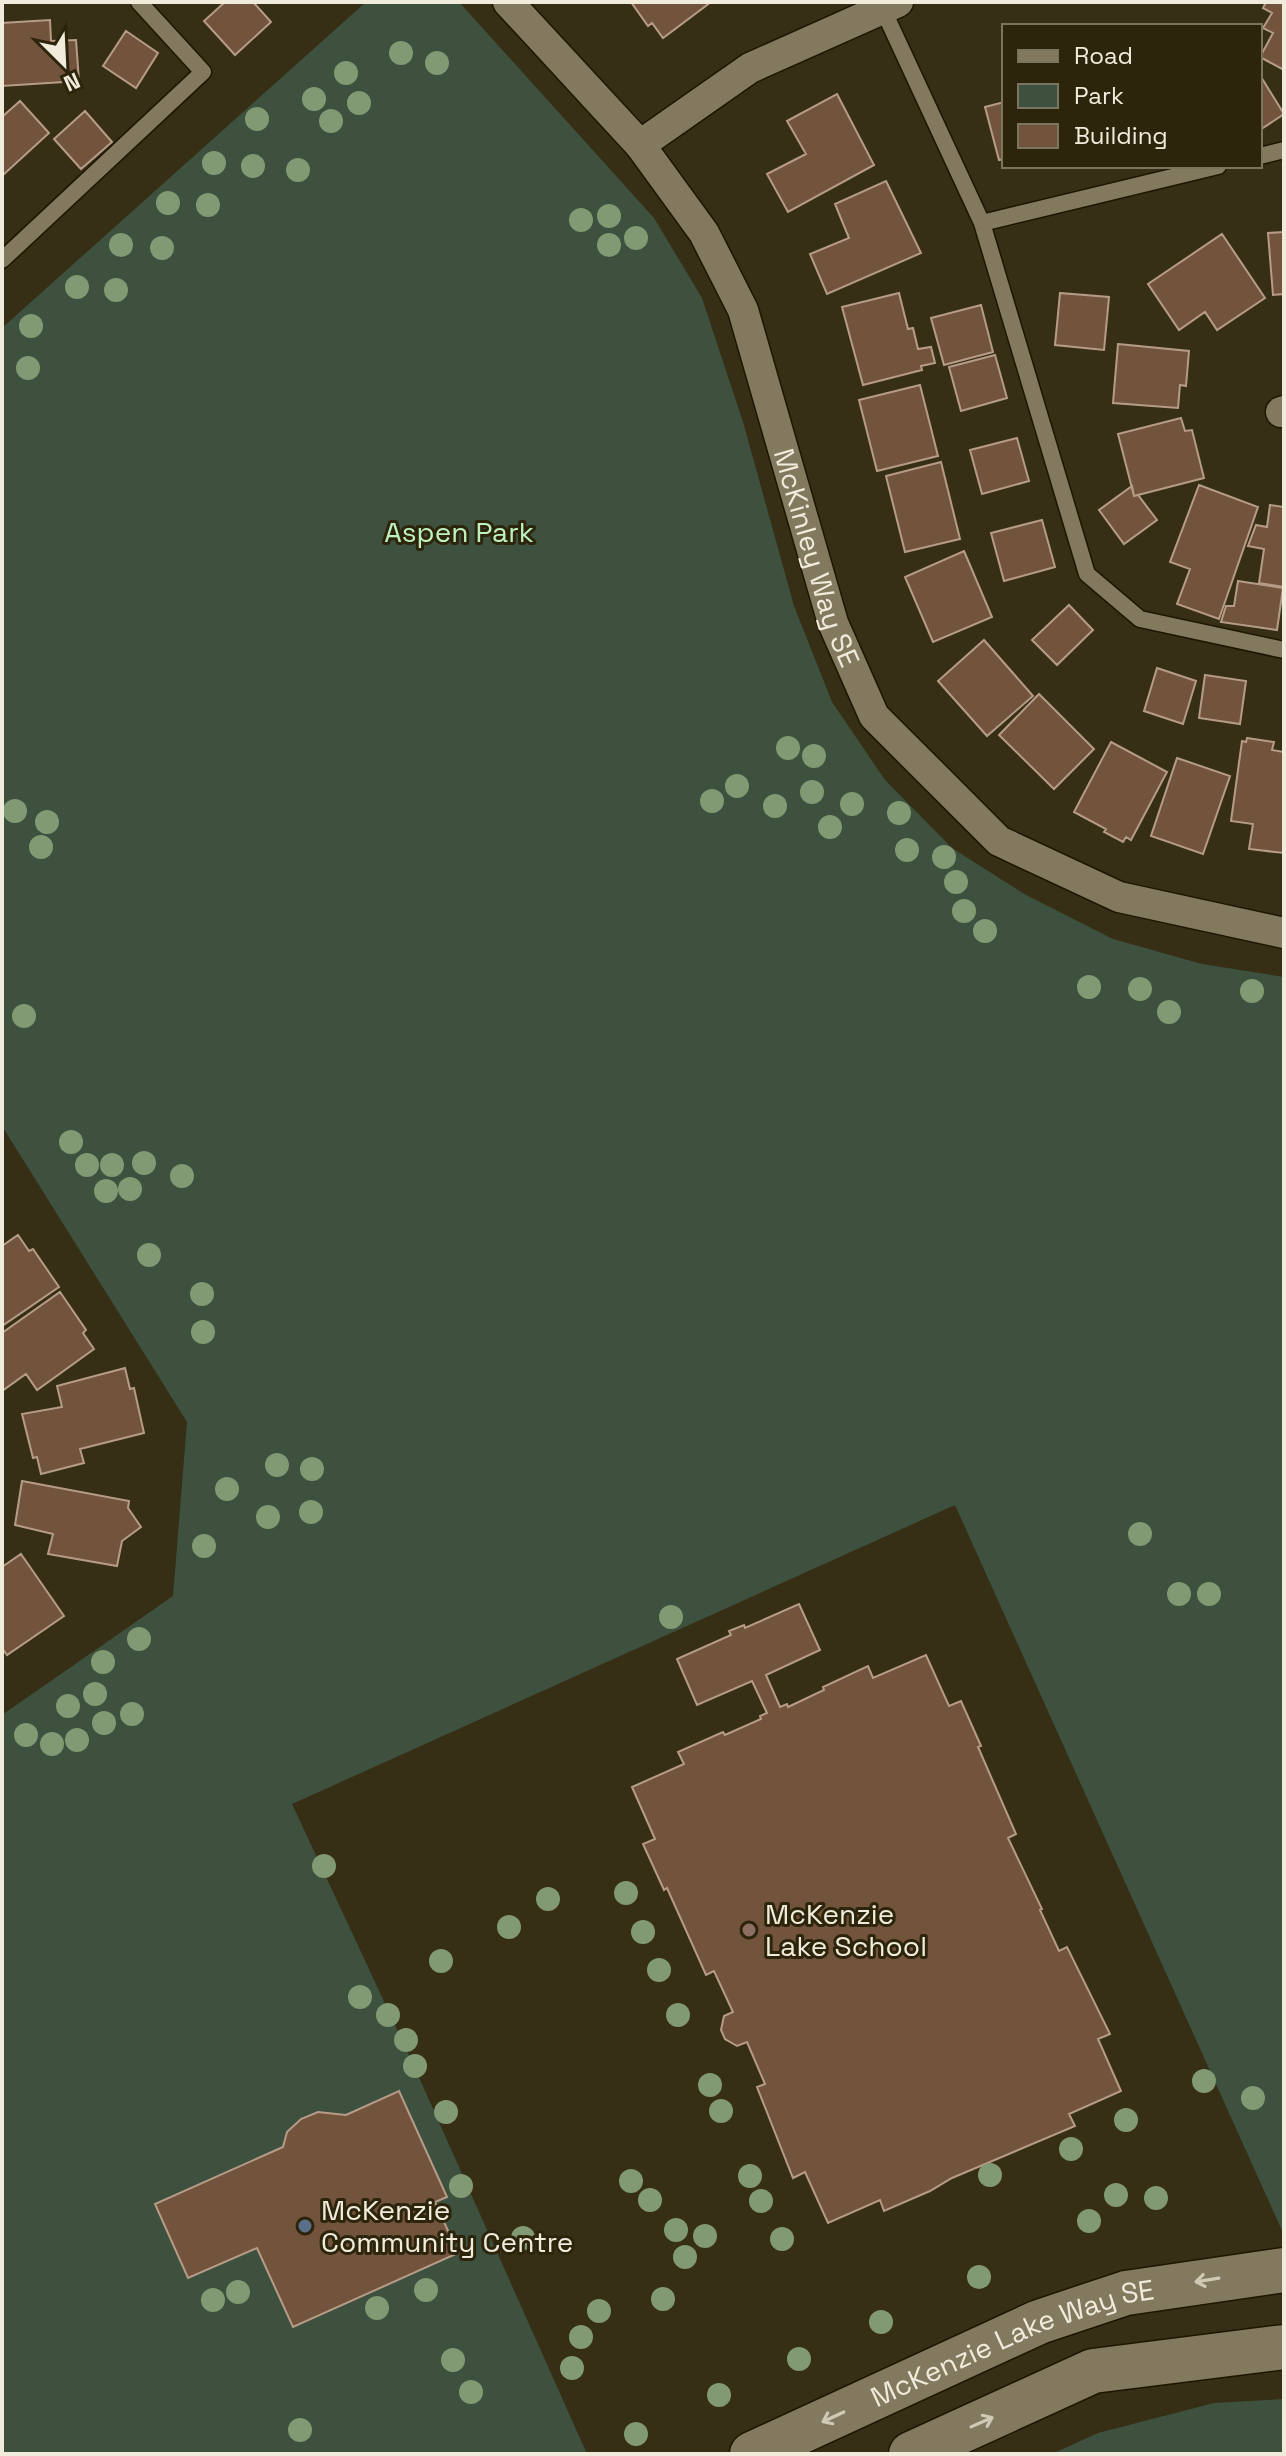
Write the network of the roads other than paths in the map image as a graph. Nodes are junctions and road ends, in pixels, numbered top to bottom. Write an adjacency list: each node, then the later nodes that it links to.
1 (139, 2): 9 (lane)
2 (508, 2): 4 (street, McKinley Way SE)
3 (887, 3): 4 (street); 8 (lane)
4 (640, 145): 11 (street, McKinley Way SE)
5 (1284, 150): 6 (lane)
6 (1262, 156)
7 (1210, 168): 8 (lane)
8 (982, 223): 10 (lane)
9 (2, 260)
10 (1284, 650)
11 (1284, 933)
12 (1284, 2270): 14 (street, McKenzie Lake Way SE, one-way to 14)
13 (1284, 2347): 15 (street, McKenzie Lake Way SE, one-way to 13)
14 (752, 2454)
15 (911, 2454)

